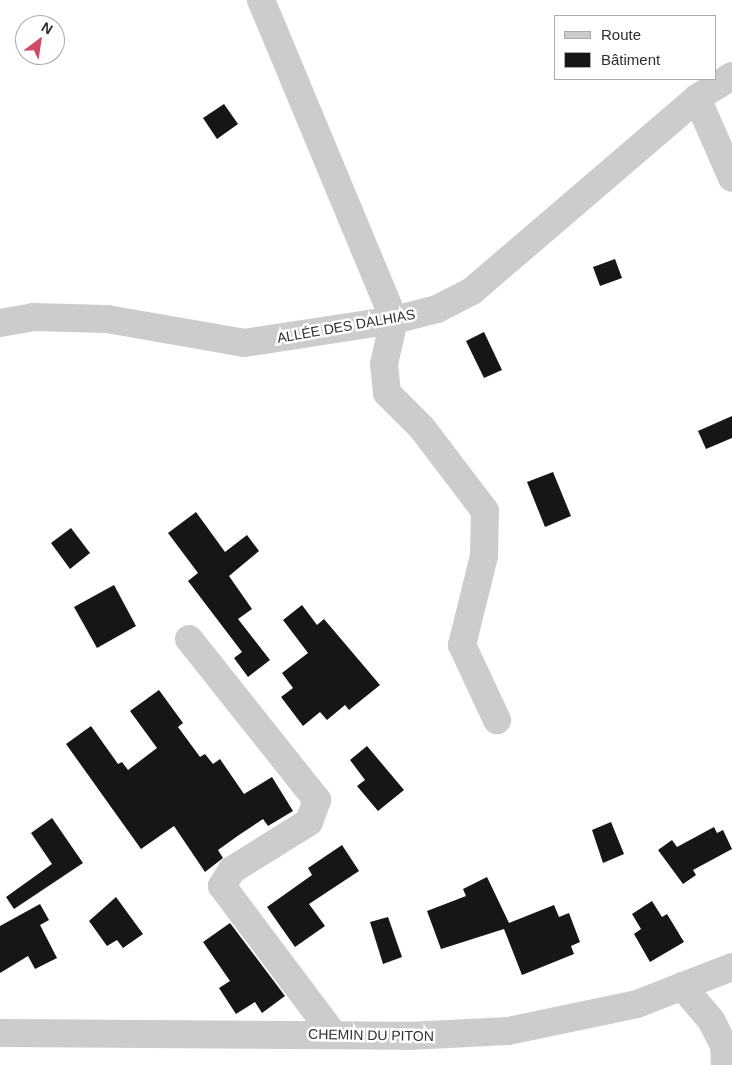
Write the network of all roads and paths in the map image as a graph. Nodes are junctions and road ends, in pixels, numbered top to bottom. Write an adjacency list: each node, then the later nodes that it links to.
1 (261, 0): 5 (street)
2 (732, 76): 3 (street, ALLÉE DES DALHIAS)
3 (697, 98): 4 (street); 5 (street, ALLÉE DES DALHIAS)
4 (732, 178)
5 (394, 320): 6 (street, ALLÉE DES DALHIAS); 8 (street)
6 (0, 323)
7 (189, 639): 12 (street)
8 (496, 720)
9 (732, 967): 10 (street, CHEMIN DU PITON)
10 (682, 986): 12 (street, CHEMIN DU PITON); 13 (street)
11 (0, 1033): 12 (street, CHEMIN DU PITON)
12 (334, 1035)
13 (725, 1065)

